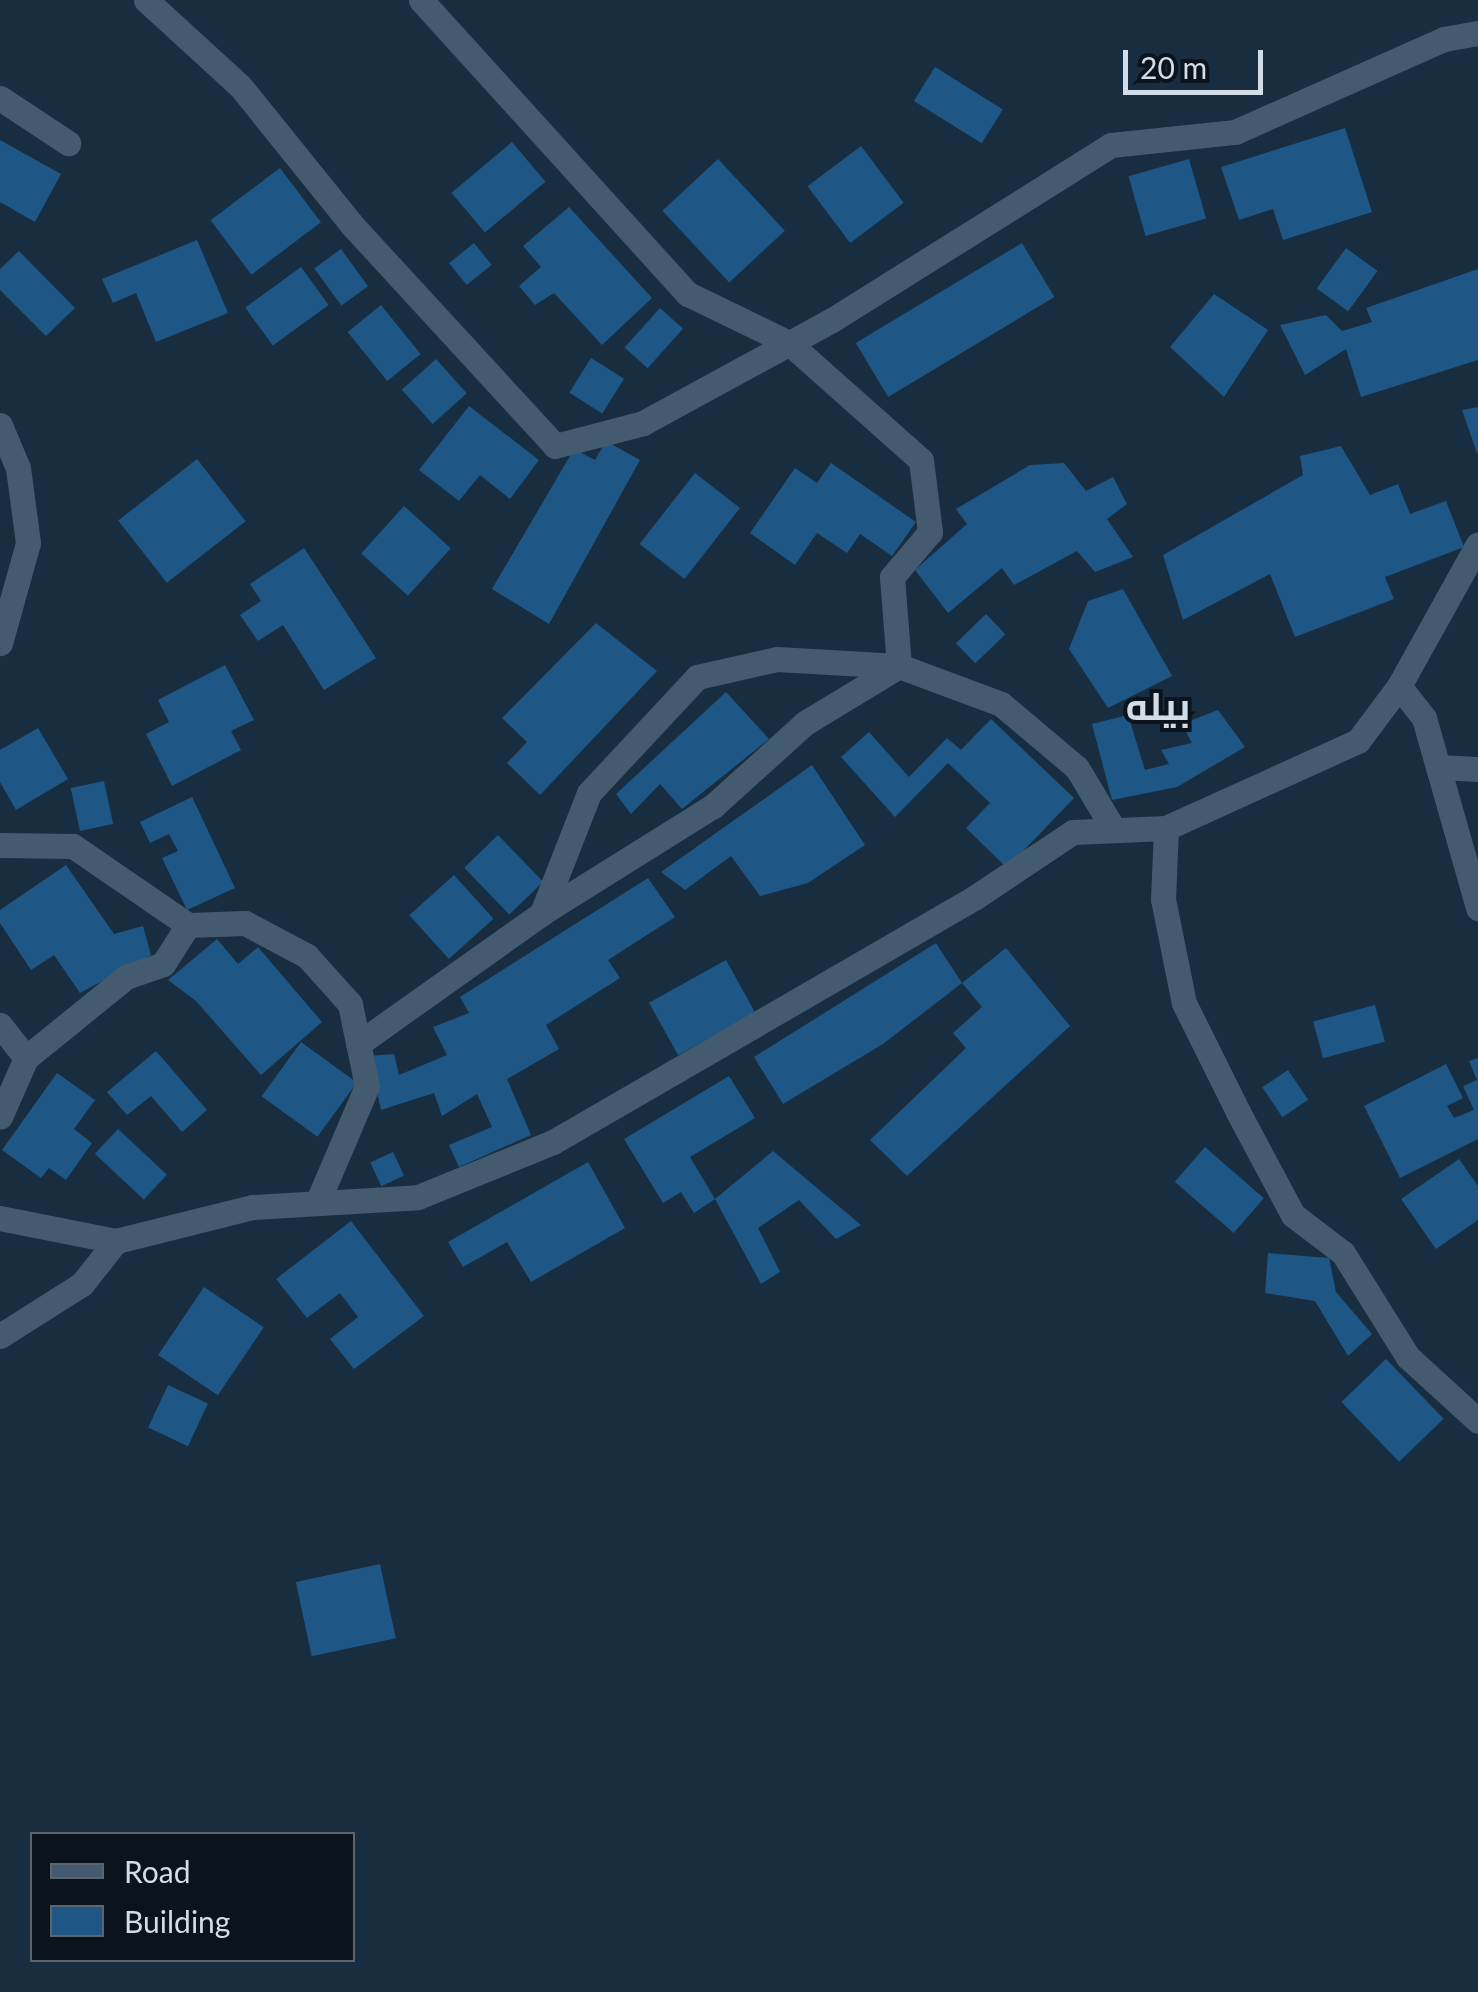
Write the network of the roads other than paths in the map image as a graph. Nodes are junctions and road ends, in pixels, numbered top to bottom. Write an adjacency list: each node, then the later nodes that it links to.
1 (146, 0): 6 (street)
2 (421, 0): 6 (street)
3 (1478, 34): 6 (street)
4 (0, 98): 5 (street)
5 (68, 143)
6 (789, 343): 10 (street)
7 (0, 425): 9 (street)
8 (1478, 544): 11 (street)
9 (0, 643)
10 (899, 666): 15 (street); 18 (street); 18 (street)
11 (1399, 686): 12 (street); 14 (street)
12 (1438, 766): 13 (street); 17 (street)
13 (1478, 769)
14 (1166, 828): 15 (street); 28 (street)
15 (1114, 830): 24 (street)
16 (0, 845): 19 (street)
17 (1478, 908)
18 (542, 913): 21 (street)
19 (188, 925): 21 (street); 22 (street)
20 (0, 1024): 22 (street)
21 (358, 1044): 24 (street)
22 (26, 1058): 23 (street)
23 (0, 1116)
24 (318, 1203): 26 (street)
25 (0, 1218): 26 (street)
26 (116, 1241): 27 (street)
27 (0, 1336)
28 (1478, 1421)

